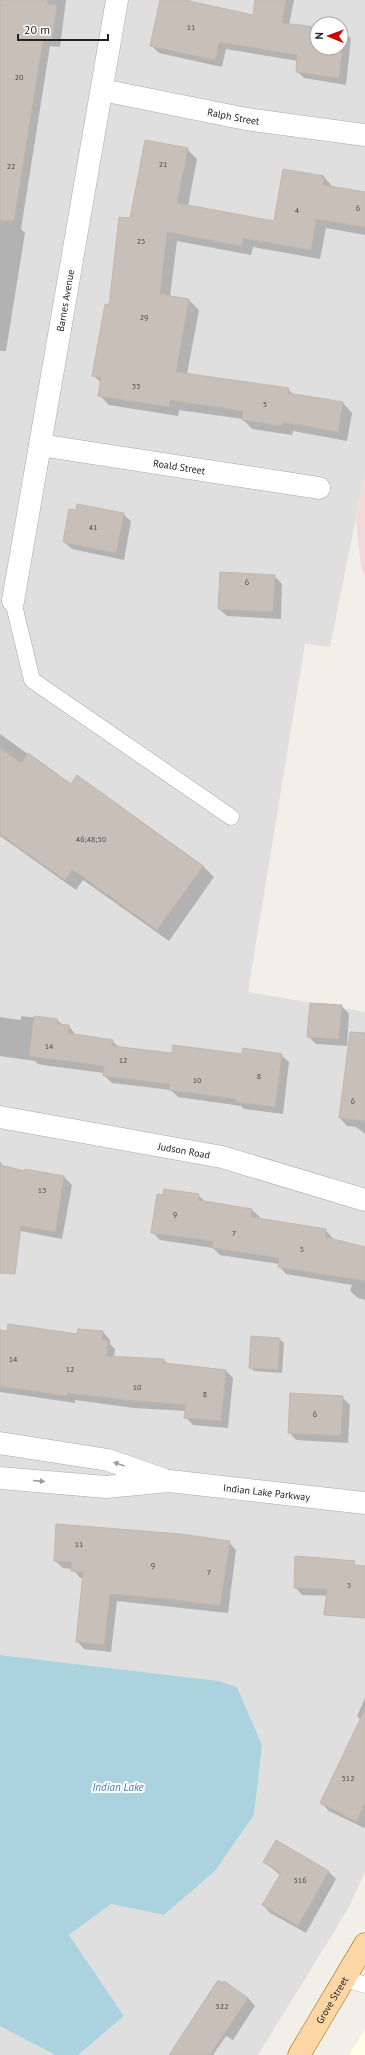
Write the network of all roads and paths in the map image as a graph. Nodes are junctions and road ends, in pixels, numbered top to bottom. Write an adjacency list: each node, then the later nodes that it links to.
1 (117, 0): 2 (street, Barnes Avenue)
2 (102, 90): 3 (street, Ralph Street); 4 (street, Barnes Avenue)
3 (365, 135)
4 (40, 445): 5 (street, Roald Street); 6 (street, Barnes Avenue)
5 (319, 488)
6 (13, 601): 7 (lane)
7 (231, 817)
8 (0, 1117): 9 (street, Judson Road)
9 (365, 1200)
10 (0, 1443): 12 (street, Indian Lake Parkway, one-way to 10)
11 (0, 1478): 12 (street, Indian Lake Parkway, one-way to 12)
12 (169, 1481): 13 (street, Indian Lake Parkway)
13 (365, 1503)
14 (365, 1944): 15 (main road, Grove Street)
15 (355, 1982): 16 (main road, Grove Street)
16 (299, 2055)

